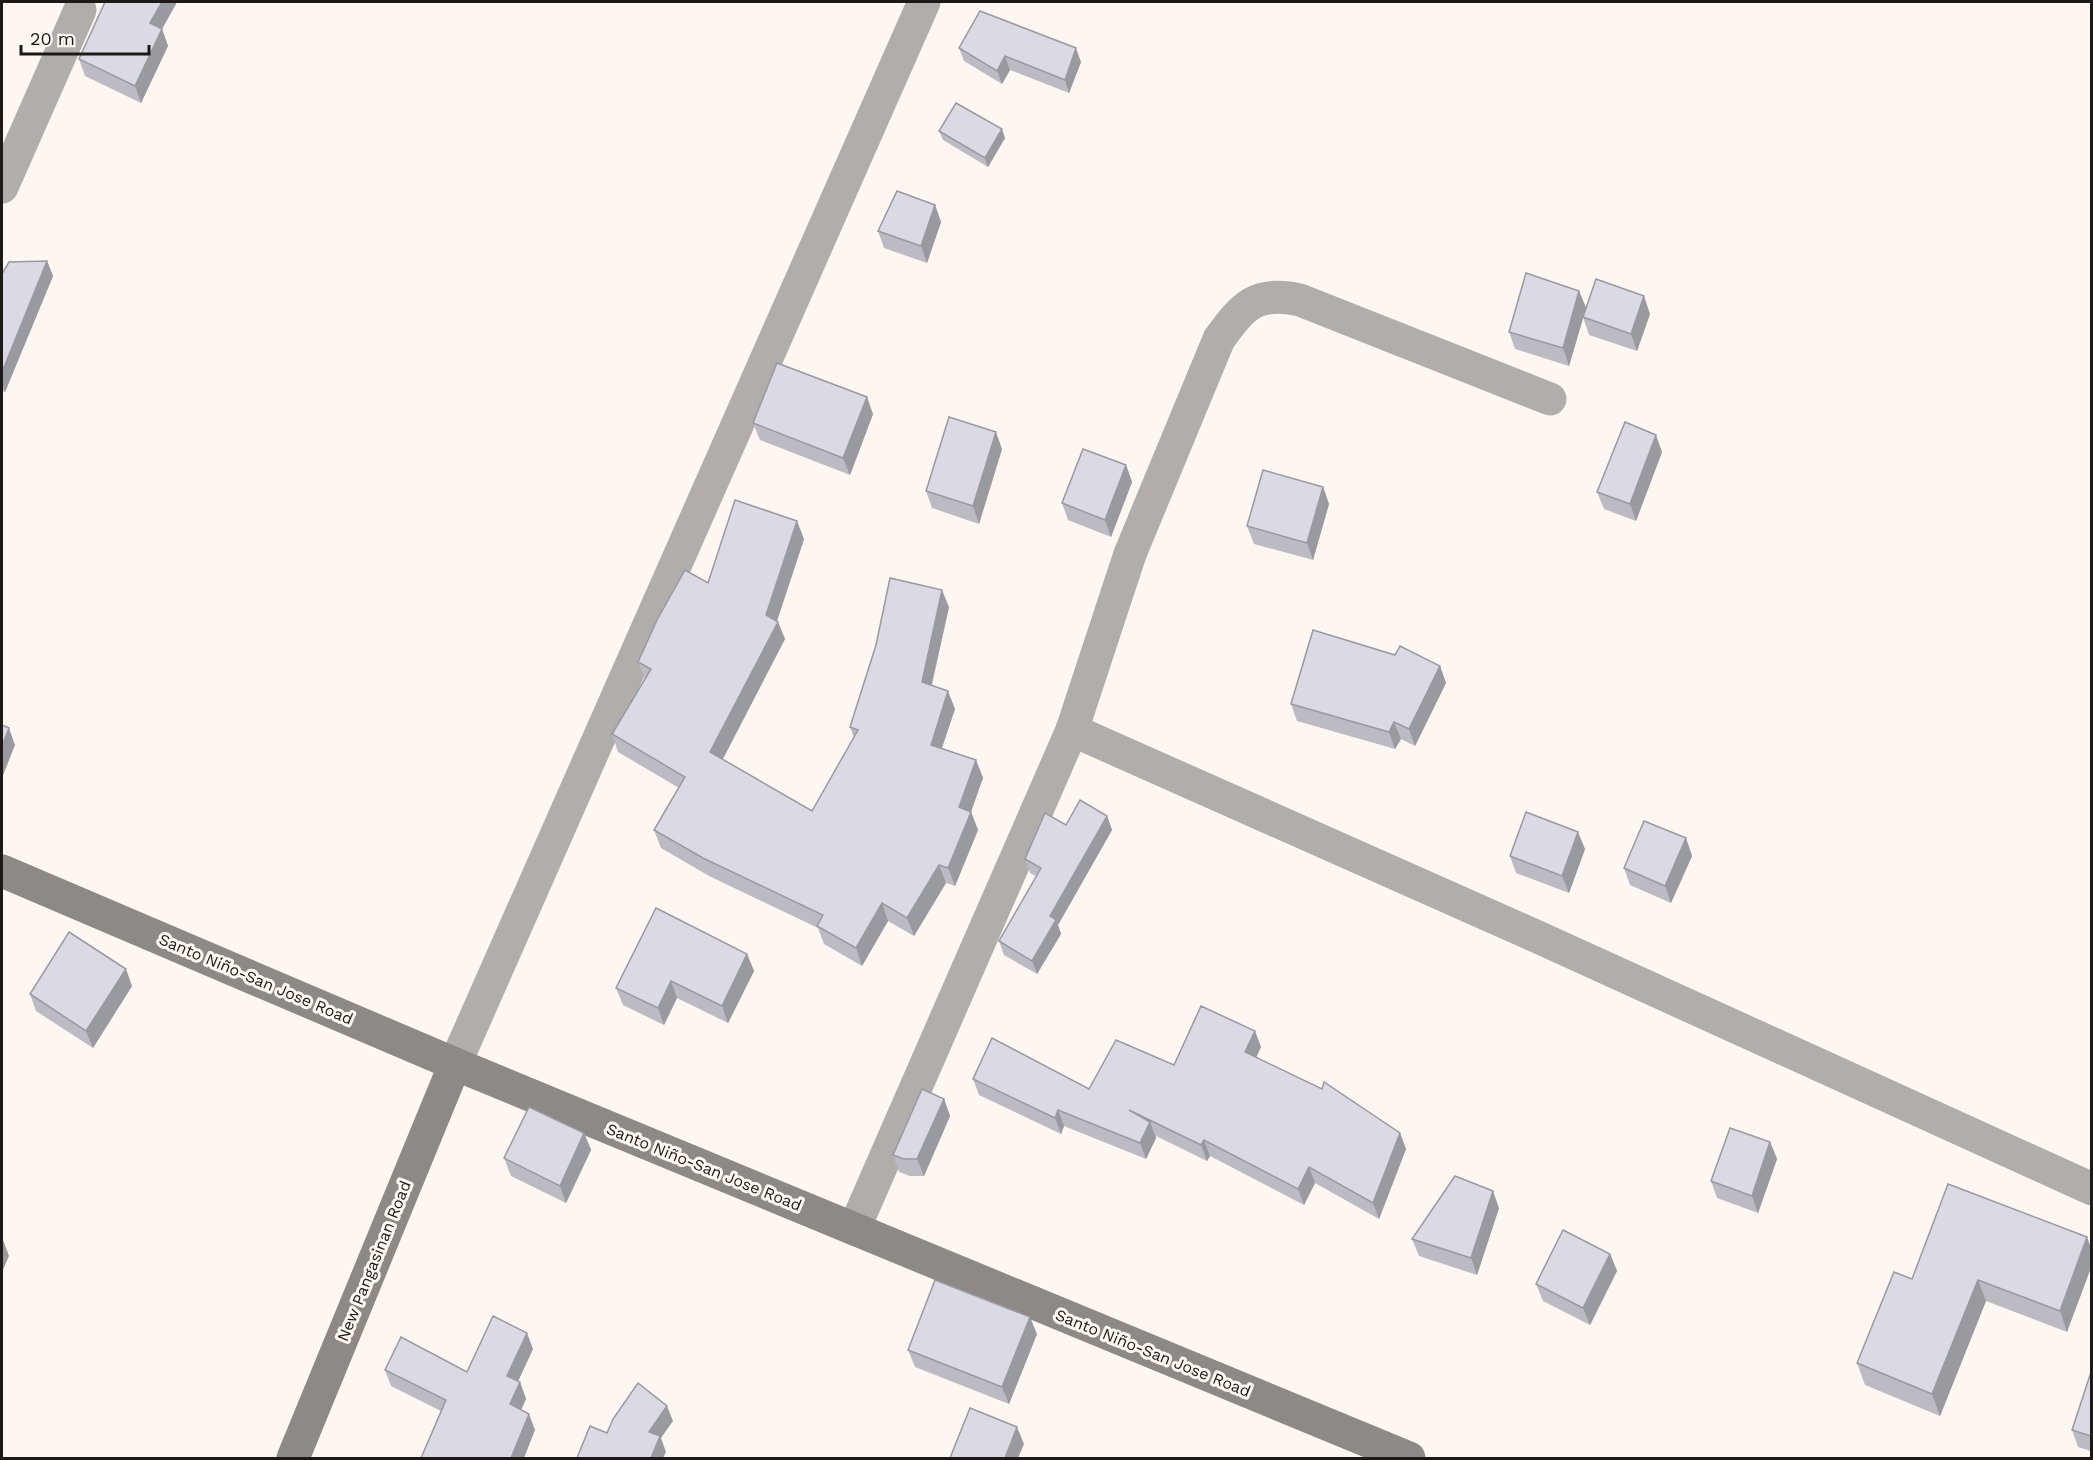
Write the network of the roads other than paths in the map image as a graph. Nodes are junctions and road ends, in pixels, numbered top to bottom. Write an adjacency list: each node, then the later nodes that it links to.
1 (924, 2): 7 (street)
2 (80, 10): 3 (street)
3 (2, 187)
4 (1550, 399): 5 (street)
5 (1072, 730): 8 (street); 9 (street)
6 (2, 871): 7 (main road, Santo Niño-San Jose Road)
7 (455, 1064): 9 (main road, Santo Niño-San Jose Road); 10 (main road, New Pangasinan Road)
8 (2091, 1189)
9 (854, 1229): 11 (main road, Santo Niño-San Jose Road)
10 (293, 1458)
11 (1409, 1458)

